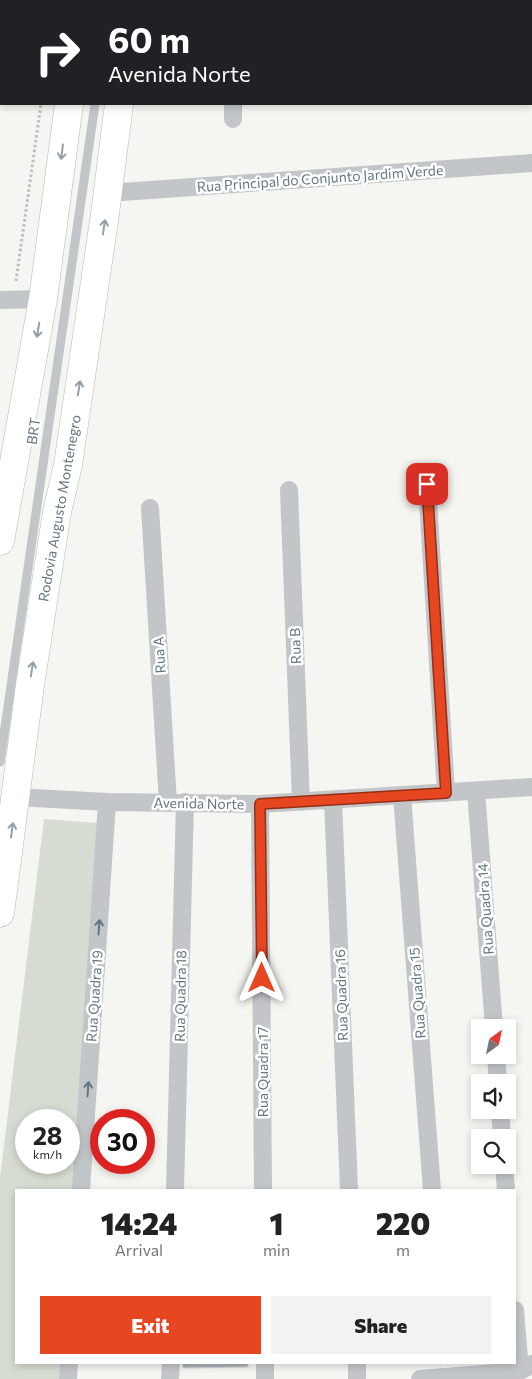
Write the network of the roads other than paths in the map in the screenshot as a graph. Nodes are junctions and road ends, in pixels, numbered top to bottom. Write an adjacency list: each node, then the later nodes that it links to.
1 (69, 105): 6 (main road, one-way to 6)
2 (95, 105): 12 (lane, BRT)
3 (120, 105): 5 (main road, Rodovia Augusto Montenegro)
4 (532, 163): 5 (street, Rua Principal do Conjunto Jardim Verde)
5 (108, 193): 17 (main road, Rodovia Augusto Montenegro, one-way to 5)
6 (43, 299): 7 (street); 11 (main road, one-way to 11)
7 (7, 300)
8 (427, 484): 15 (street)
9 (289, 490): 20 (street, Rua B)
10 (150, 508): 21 (street, Rua A)
11 (0, 541)
12 (0, 762)
13 (532, 787): 14 (street, Avenida Norte)
14 (476, 791): 15 (street, Avenida Norte); 24 (street, Rua Quadra 14)
15 (446, 793): 16 (street, Avenida Norte)
16 (402, 795): 18 (street, Avenida Norte); 30 (street, Rua Quadra 15)
17 (16, 797): 19 (street, Avenida Norte); 23 (main road, Rodovia Augusto Montenegro, one-way to 17)
18 (333, 800): 20 (street, Avenida Norte); 29 (street, Rua Quadra 16)
19 (107, 802): 21 (street, Avenida Norte); 26 (street, Rua Quadra 19, one-way to 19)
20 (301, 802): 22 (street, Avenida Norte)
21 (177, 803): 22 (street, Avenida Norte); 27 (street, Rua Quadra 18)
22 (260, 804): 28 (street, Rua Quadra 17)
23 (0, 913)
24 (493, 1019)
25 (505, 1174): 31 (street)
26 (81, 1189)
27 (175, 1189)
28 (263, 1189)
29 (349, 1189)
30 (432, 1189)
31 (506, 1189)
32 (516, 1315): 37 (street)
33 (69, 1364): 39 (street)
34 (170, 1364): 40 (street)
35 (265, 1364): 41 (street)
36 (357, 1364): 42 (street)
37 (526, 1367): 38 (street)
38 (446, 1370): 43 (street)
39 (68, 1379)
40 (170, 1379)
41 (265, 1379)
42 (358, 1379)
43 (420, 1379)

